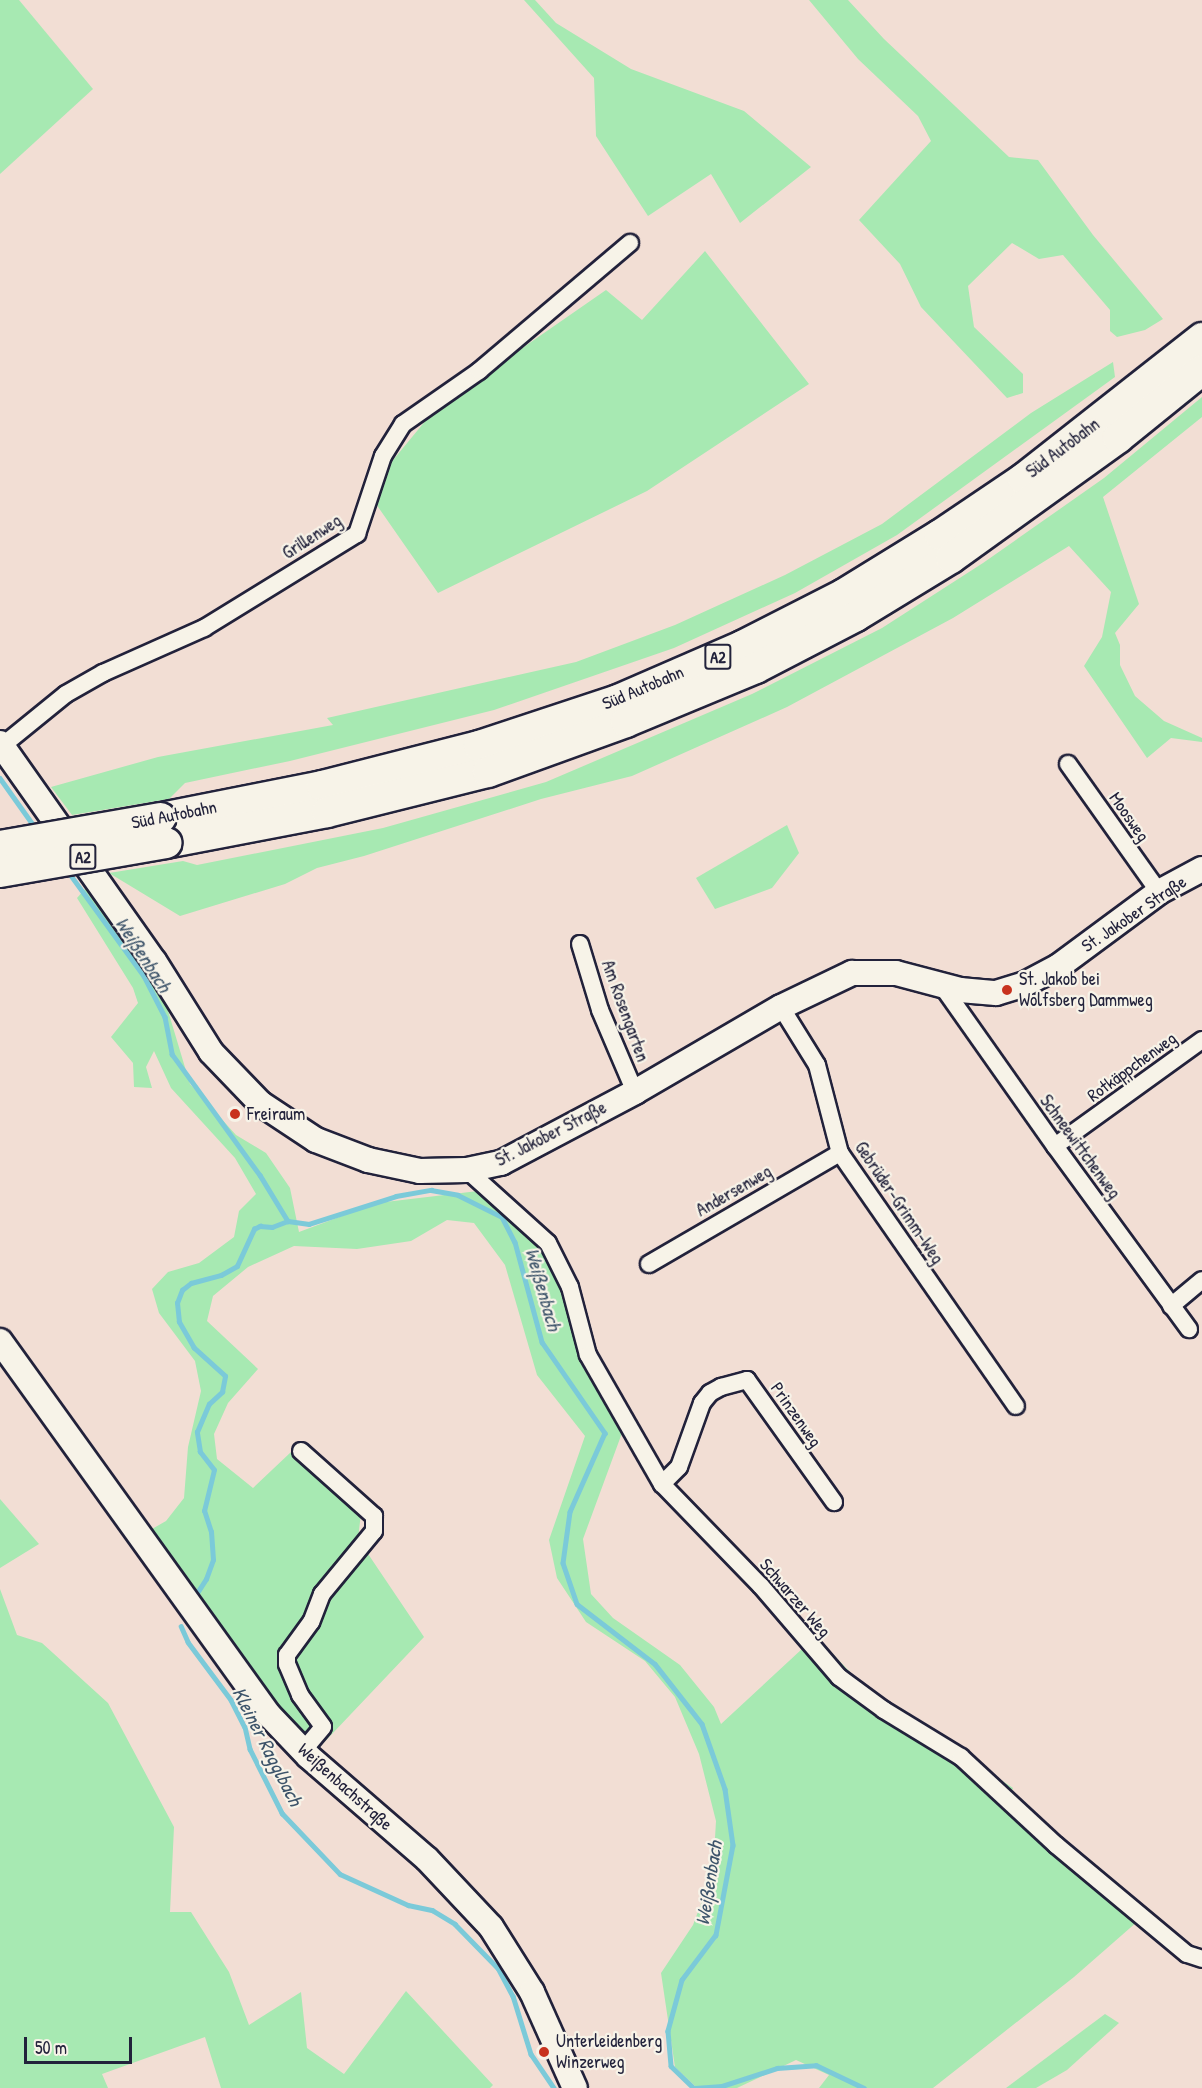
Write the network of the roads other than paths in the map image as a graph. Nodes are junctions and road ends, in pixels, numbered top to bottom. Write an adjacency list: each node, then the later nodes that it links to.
1 (630, 243): 4 (street, Grillenweg)
2 (1202, 338): 6 (highway, Süd Autobahn / A2)
3 (1202, 370): 6 (highway, Süd Autobahn / A2)
4 (1, 744): 18 (main road, St. Jakober Straße)
5 (1068, 764): 10 (street, Moosweg)
6 (164, 831): 7 (highway, Süd Autobahn / A2, bridge); 8 (highway, Süd Autobahn / A2, bridge)
7 (0, 846)
8 (0, 872)
9 (1200, 874): 10 (main road, St. Jakober Straße)
10 (1159, 892): 12 (main road, St. Jakober Straße)
11 (580, 944): 15 (street, Am Rosengarten)
12 (942, 986): 13 (main road, St. Jakober Straße); 16 (street, Schneewittchenweg)
13 (781, 1006): 15 (main road, St. Jakober Straße); 17 (street, Gebrüder-Grimm-Weg)
14 (1202, 1040): 16 (street, Rotkäppchenweg)
15 (635, 1092): 18 (main road, St. Jakober Straße)
16 (1055, 1146): 21 (street, Schneewittchenweg)
17 (840, 1153): 19 (street, Andersenweg); 24 (street, Gebrüder-Grimm-Weg)
18 (467, 1170): 26 (street, Schwarzer Weg)
19 (649, 1264)
20 (1202, 1280): 21 (street)
21 (1172, 1306): 22 (street, Schneewittchenweg)
22 (1189, 1329)
23 (0, 1341): 28 (main road, Weißenbachstraße)
24 (1016, 1406)
25 (301, 1451): 28 (street)
26 (662, 1484): 27 (street, Prinzenweg); 29 (street, Schwarzer Weg)
27 (834, 1502)
28 (303, 1751): 30 (main road, Weißenbachstraße)
29 (1202, 1959)
30 (575, 2088)

